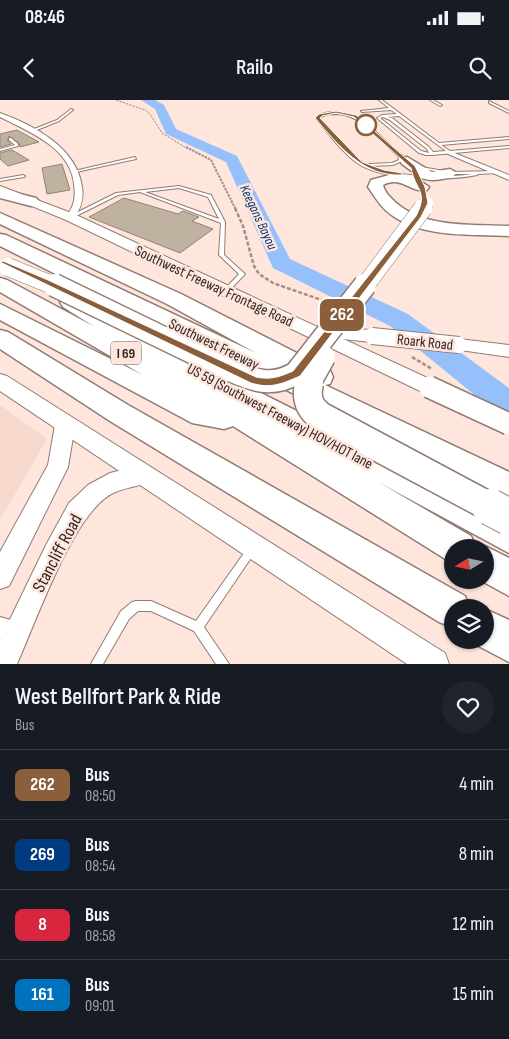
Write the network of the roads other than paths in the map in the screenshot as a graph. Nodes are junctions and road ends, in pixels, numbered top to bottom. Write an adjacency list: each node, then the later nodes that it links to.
1 (380, 100): 5 (lane)
2 (431, 100): 4 (lane)
3 (490, 102): 8 (lane)
4 (441, 105)
5 (391, 109): 7 (lane); 10 (lane)
6 (72, 110): 12 (lane)
7 (362, 111)
8 (509, 112)
9 (0, 115): 12 (street)
10 (400, 115): 11 (lane); 15 (lane)
11 (382, 116): 19 (lane); 19 (lane)
12 (31, 131): 22 (street)
13 (509, 138): 15 (lane)
14 (10, 139): 17 (lane)
15 (439, 144): 18 (lane)
16 (509, 147): 18 (lane)
17 (0, 150)
18 (450, 153): 19 (lane); 23 (street)
19 (432, 154)
20 (135, 158): 22 (lane)
21 (360, 163): 29 (lane); 29 (lane); 29 (lane)
22 (76, 171): 34 (street)
23 (498, 172): 25 (lane); 27 (street)
24 (450, 173): 25 (lane); 29 (highway); 29 (lane)
25 (476, 174): 29 (lane)
26 (23, 176): 28 (lane)
27 (509, 178)
28 (0, 180)
29 (419, 184): 37 (highway); 39 (highway, bridge); 52 (highway, bridge)
30 (0, 188): 33 (main road, Southwest Freeway Frontage Road)
31 (140, 191): 34 (lane); 36 (lane); 36 (lane)
32 (0, 192): 33 (highway)
33 (31, 201): 34 (main road, Southwest Freeway Frontage Road)
34 (70, 217): 40 (main road, Southwest Freeway Frontage Road)
35 (0, 218): 46 (highway)
36 (223, 222): 40 (lane)
37 (509, 229)
38 (0, 239): 46 (highway, Southwest Freeway)
39 (3, 271): 47 (highway, I 69); 53 (highway, US 59 (Southwest Freeway) HOV/HOT lane, bridge)
40 (226, 291): 42 (main road, Southwest Freeway Frontage Road)
41 (0, 311): 47 (highway)
42 (312, 332): 44 (street, Roark Road, bridge); 48 (main road, Southwest Freeway Frontage Road, bridge)
43 (0, 338): 59 (highway)
44 (509, 351)
45 (0, 381): 49 (main road)
46 (352, 411): 51 (highway, Southwest Freeway)
47 (251, 423): 54 (highway, I 69)
48 (509, 424)
49 (65, 425): 50 (main road); 57 (street)
50 (142, 475): 55 (main road); 61 (street, Stancliff Road)
51 (509, 488)
52 (509, 517)
53 (509, 536)
54 (444, 539)
55 (253, 547): 60 (lane); 67 (main road)
56 (494, 569): 58 (highway)
57 (0, 577)
58 (509, 578)
59 (444, 604)
60 (198, 627): 65 (lane); 66 (lane)
61 (9, 629): 64 (street, Stancliff Road)
62 (494, 633): 63 (highway)
63 (509, 642)
64 (2, 664)
65 (97, 664)
66 (223, 664)
67 (434, 664)

